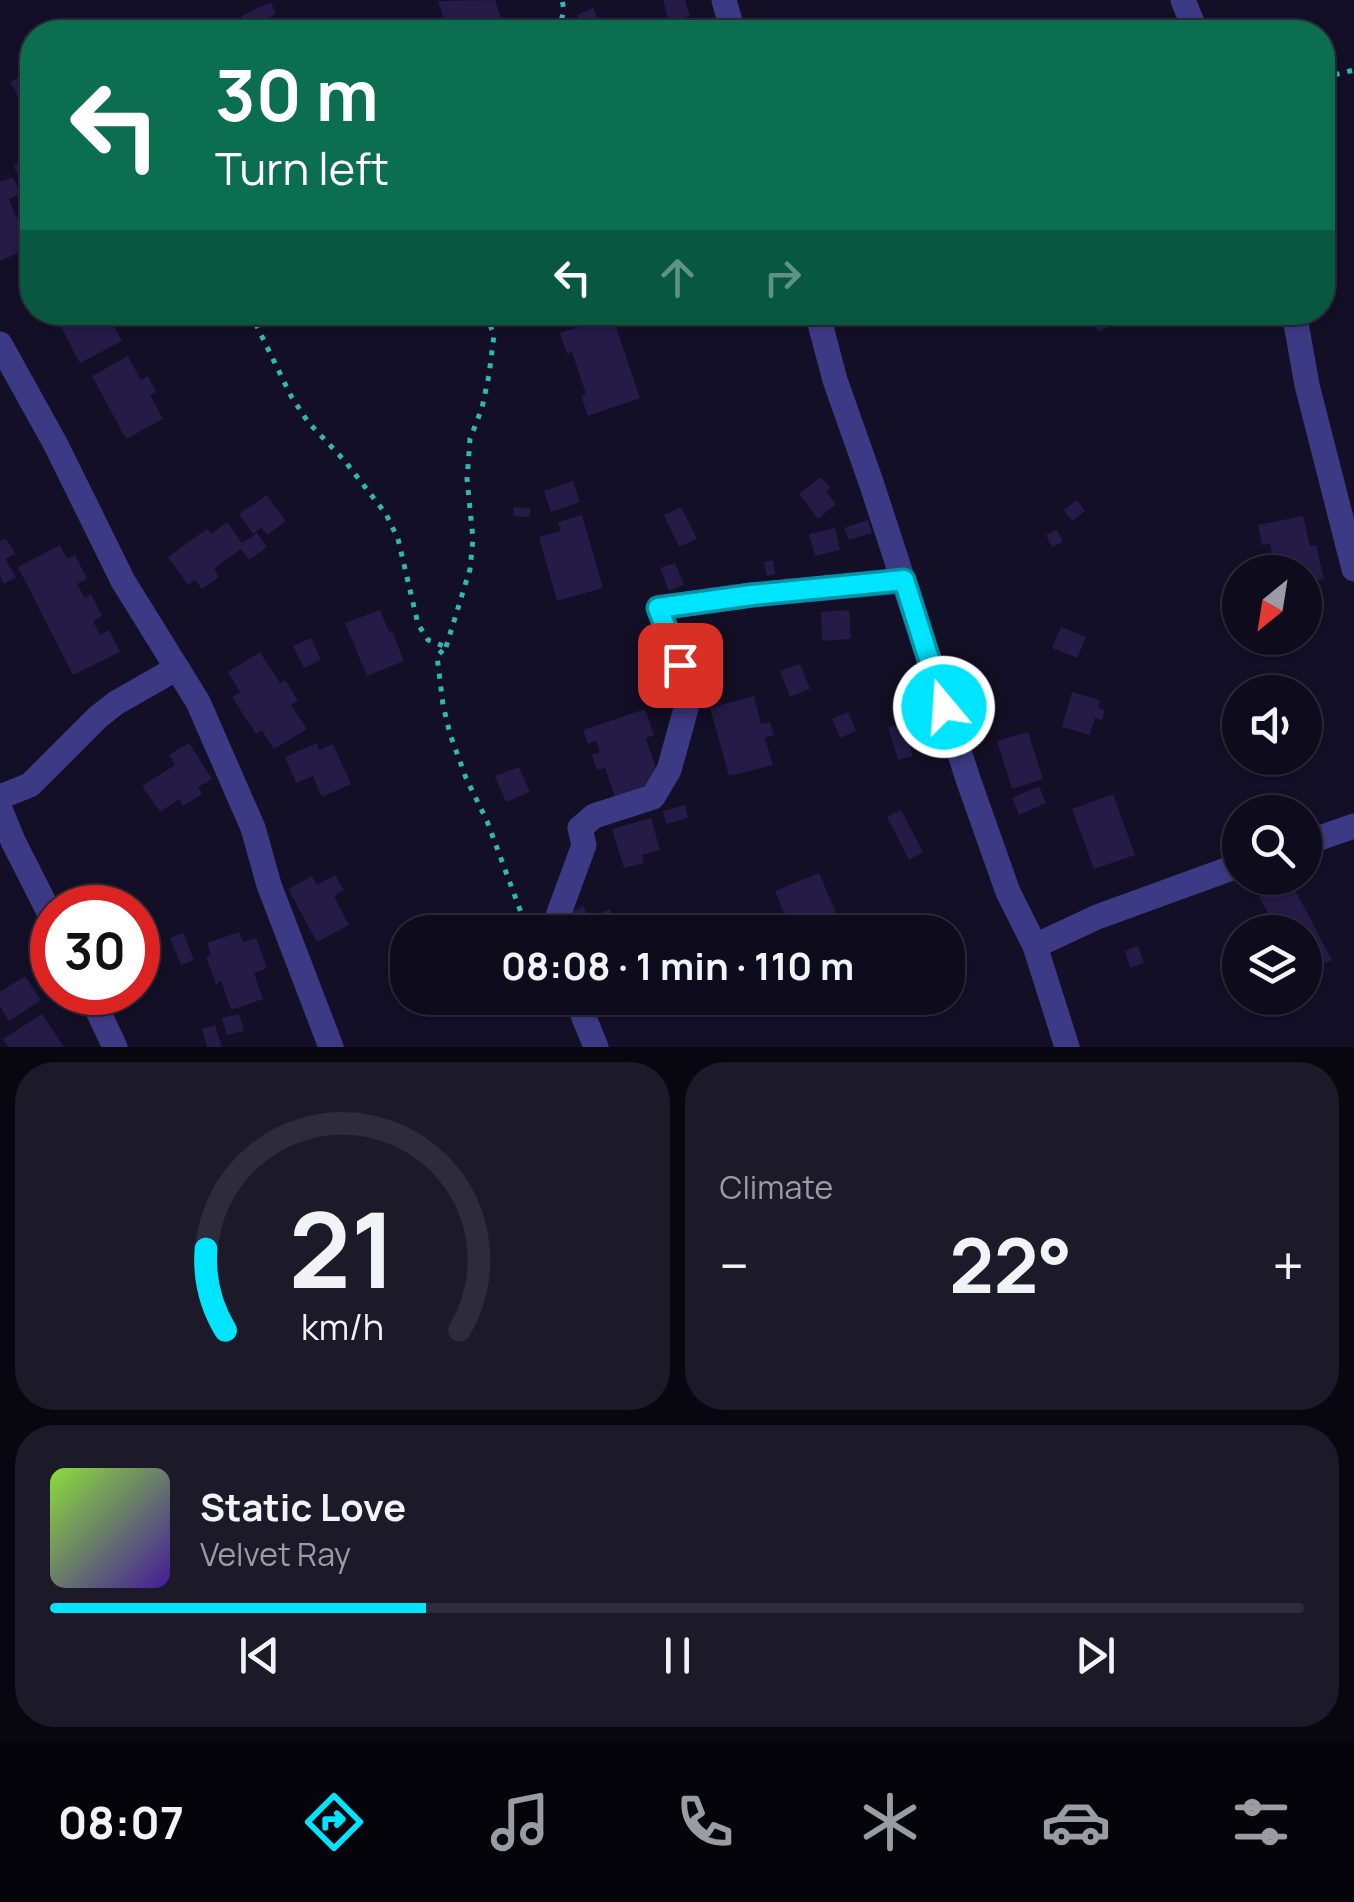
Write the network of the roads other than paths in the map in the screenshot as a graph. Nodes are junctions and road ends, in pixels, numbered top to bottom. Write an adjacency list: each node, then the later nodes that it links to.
1 (820, 325): 5 (street)
2 (1296, 325): 4 (street)
3 (0, 344): 6 (street)
4 (1354, 568)
5 (904, 580): 13 (street); 14 (street)
6 (177, 668): 7 (street); 18 (street)
7 (0, 797)
8 (0, 808): 12 (street)
9 (1354, 826): 10 (street)
10 (1322, 837)
11 (1222, 872): 14 (street)
12 (35, 885)
13 (557, 915)
14 (1035, 946): 20 (street)
15 (100, 1015): 17 (street)
16 (583, 1015): 19 (street)
17 (115, 1047)
18 (331, 1047)
19 (596, 1047)
20 (1067, 1047)

